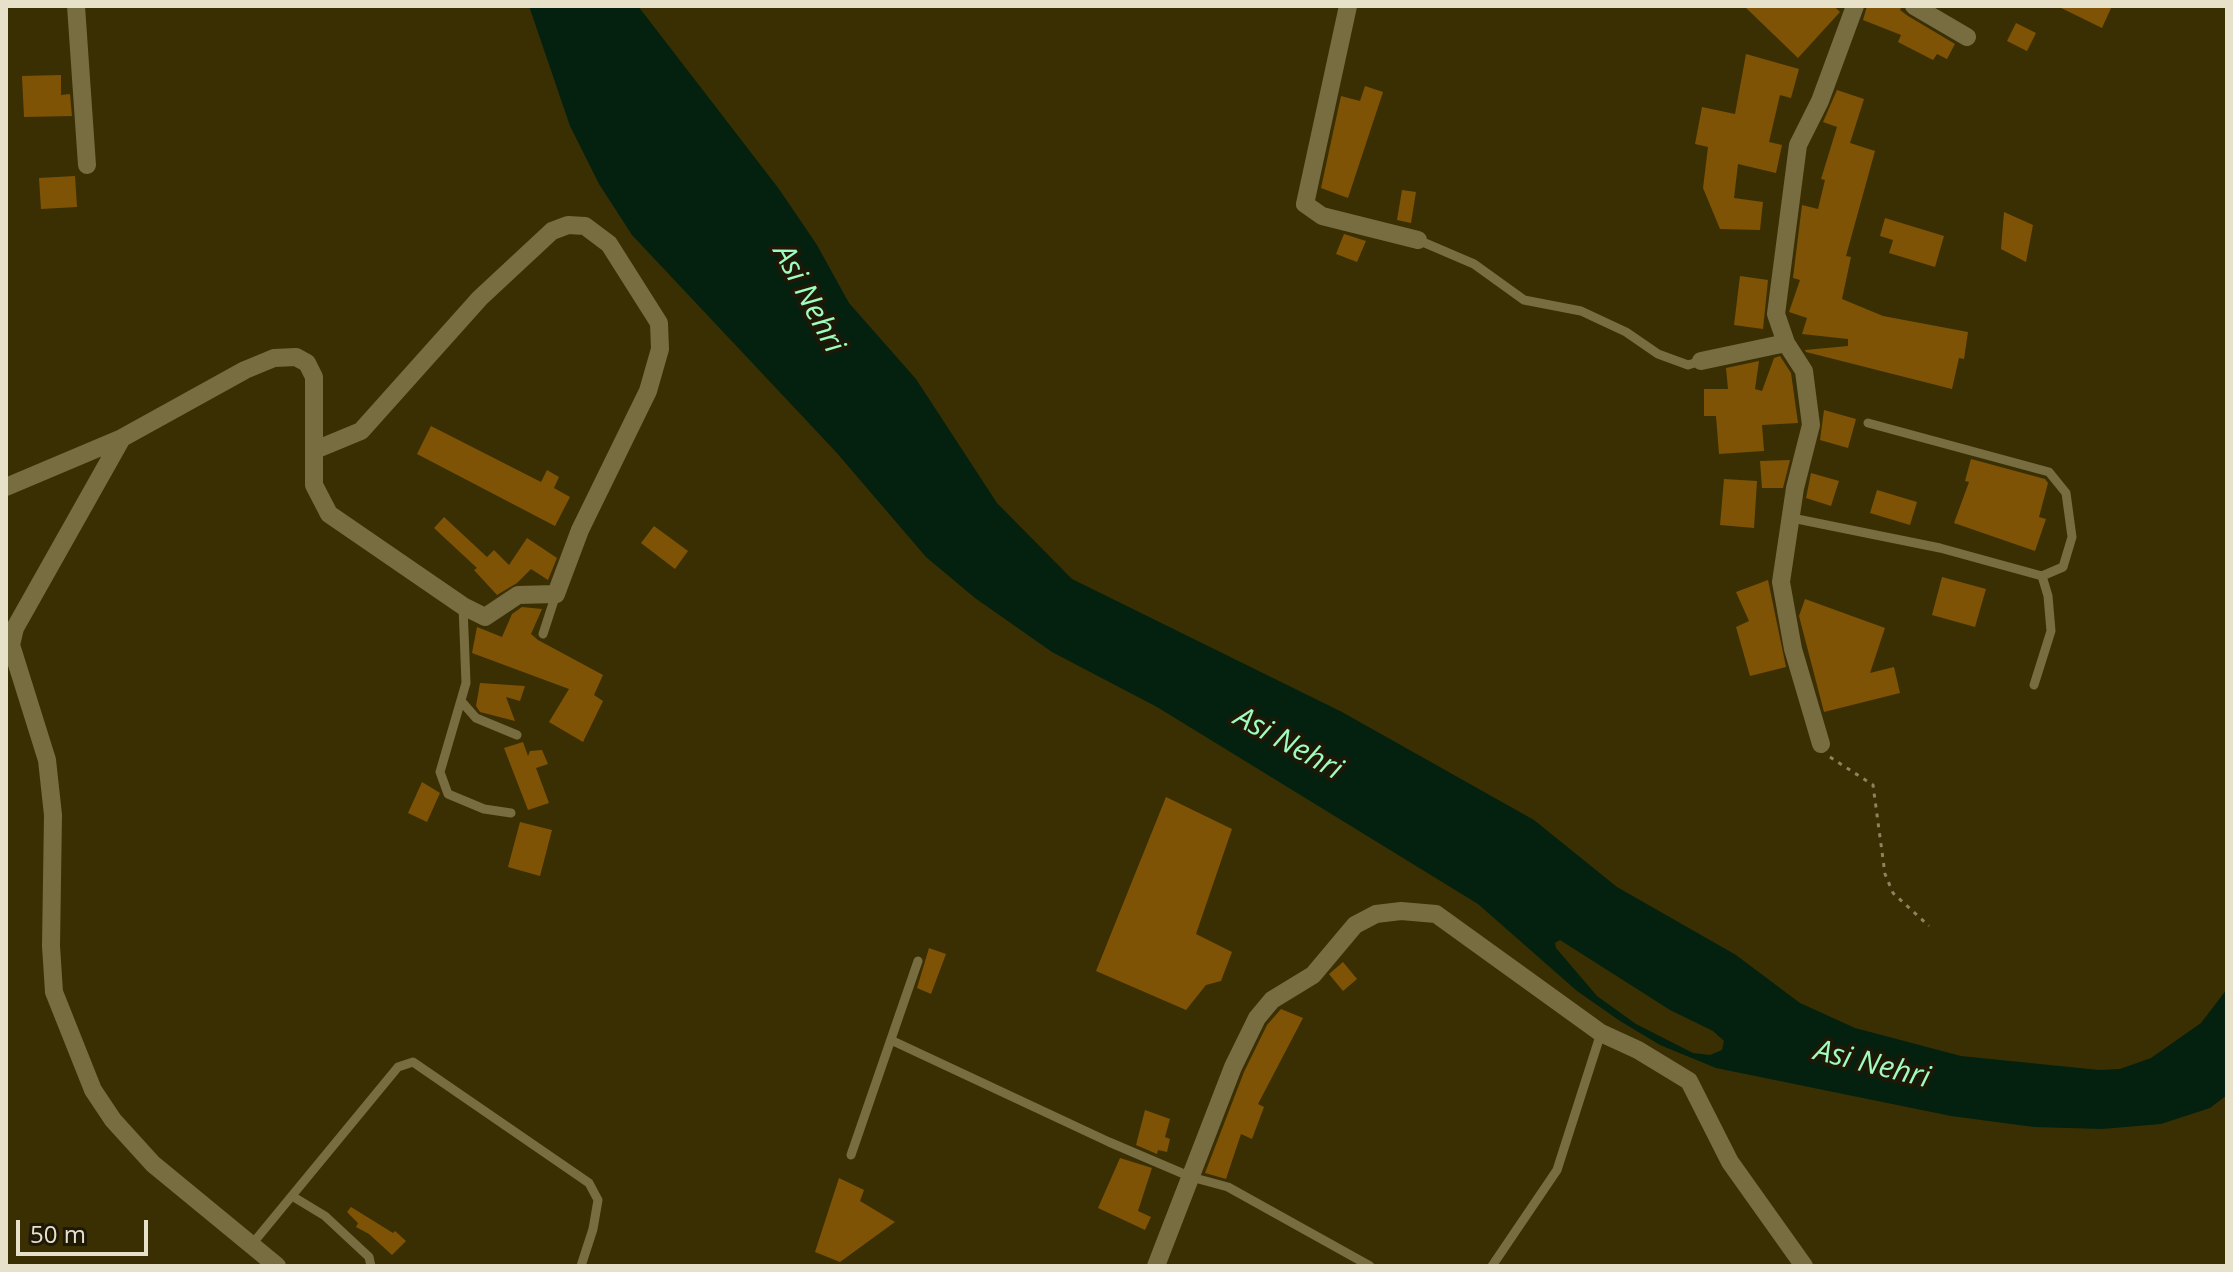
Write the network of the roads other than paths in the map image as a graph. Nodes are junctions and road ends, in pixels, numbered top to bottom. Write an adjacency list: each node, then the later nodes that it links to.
1 (76, 6): 6 (street)
2 (1348, 6): 7 (street)
3 (1855, 6): 8 (street)
4 (1914, 6): 5 (street)
5 (1967, 37)
6 (87, 165)
7 (1418, 240): 9 (lane)
8 (1786, 343): 9 (street); 14 (street)
9 (1701, 361)
10 (1868, 423): 15 (lane)
11 (122, 438): 12 (street); 13 (street); 30 (street)
12 (315, 450): 16 (street); 17 (street)
13 (6, 487)
14 (1792, 518): 15 (lane); 22 (street)
15 (2042, 576): 19 (lane)
16 (556, 594): 17 (street); 18 (lane)
17 (463, 606): 20 (lane)
18 (543, 634)
19 (2034, 685)
20 (461, 701): 21 (lane); 23 (lane)
21 (517, 735)
22 (1821, 744)
23 (511, 813)
24 (918, 961): 26 (lane)
25 (1601, 1033): 28 (street); 36 (lane); 37 (street)
26 (893, 1041): 27 (lane); 28 (lane)
27 (851, 1155)
28 (1191, 1177): 34 (street); 35 (lane)
29 (292, 1196): 30 (lane); 32 (lane); 33 (lane)
30 (253, 1243): 31 (street)
31 (277, 1266)
32 (371, 1266)
33 (581, 1266)
34 (1156, 1266)
35 (1370, 1266)
36 (1492, 1266)
37 (1804, 1266)

